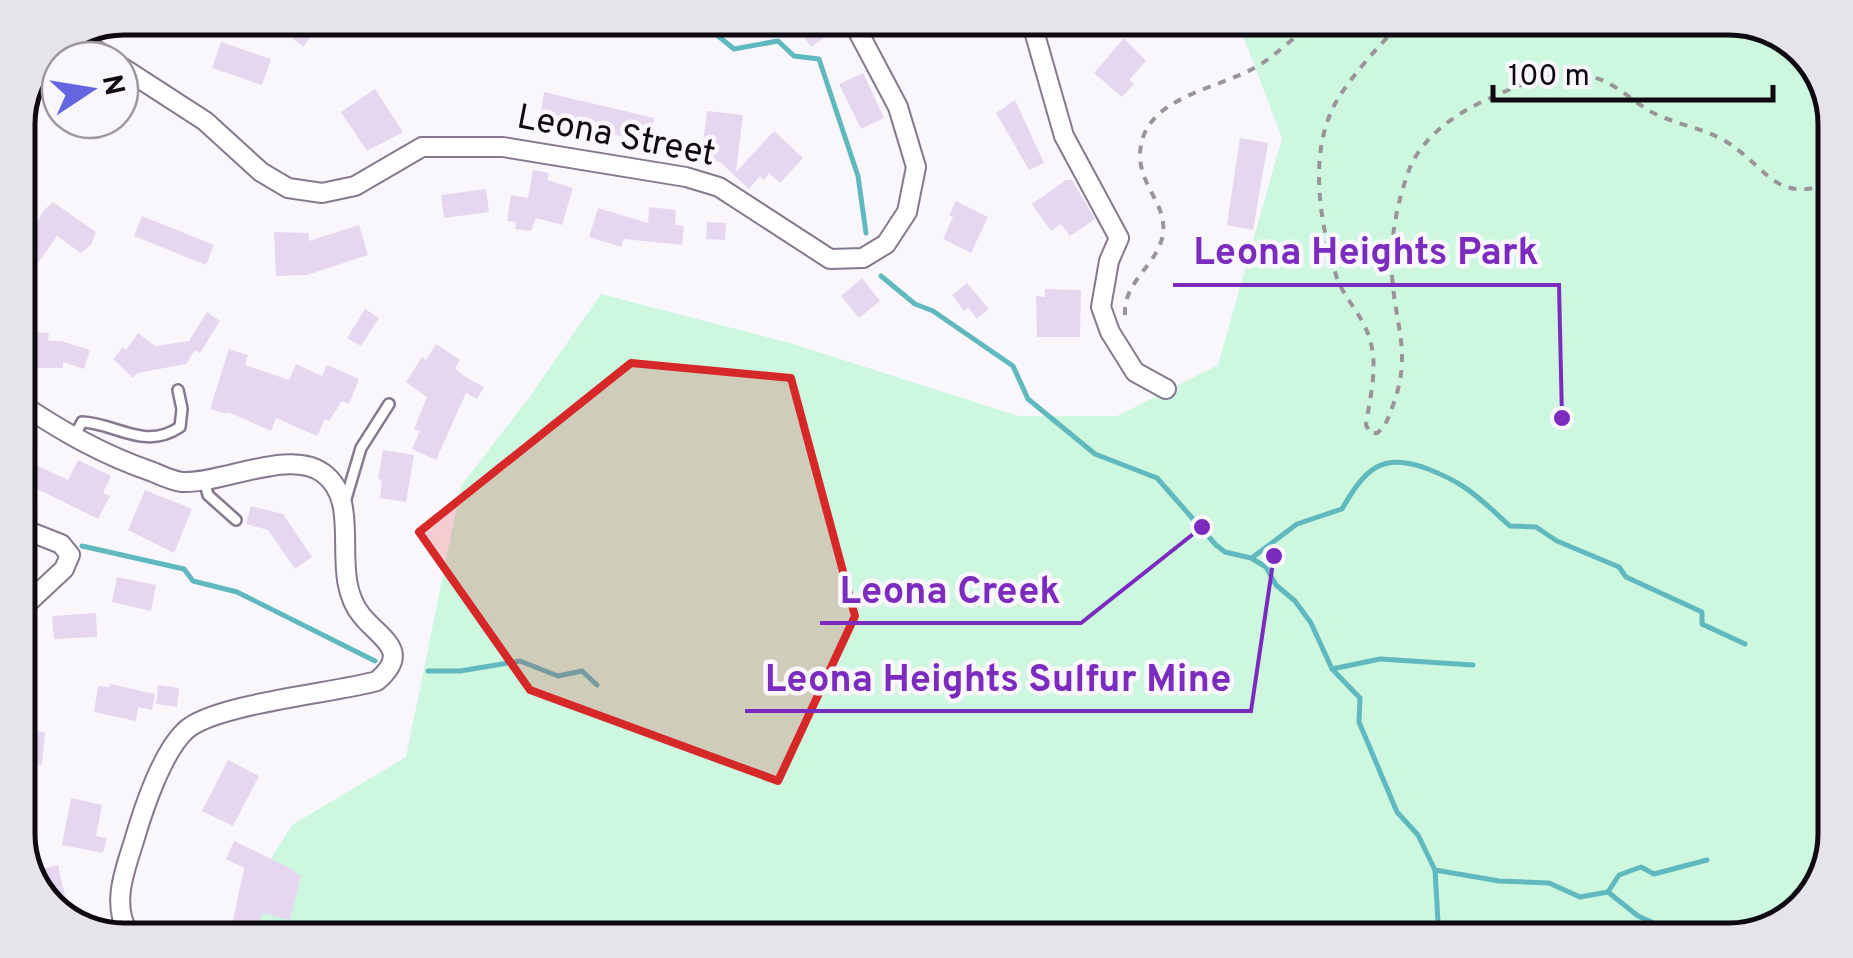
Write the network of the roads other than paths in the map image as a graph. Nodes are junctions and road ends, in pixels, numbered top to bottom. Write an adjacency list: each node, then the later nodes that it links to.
1 (860, 35): 3 (street, Leona Street)
2 (1035, 35): 4 (street)
3 (140, 79)
4 (1166, 388)
5 (178, 390): 8 (lane)
6 (390, 404): 10 (lane)
7 (35, 413): 8 (street)
8 (74, 438): 9 (street)
9 (213, 478): 10 (street); 11 (lane)
10 (345, 504): 14 (street)
11 (236, 520)
12 (35, 534): 13 (street)
13 (35, 596)
14 (124, 923)

